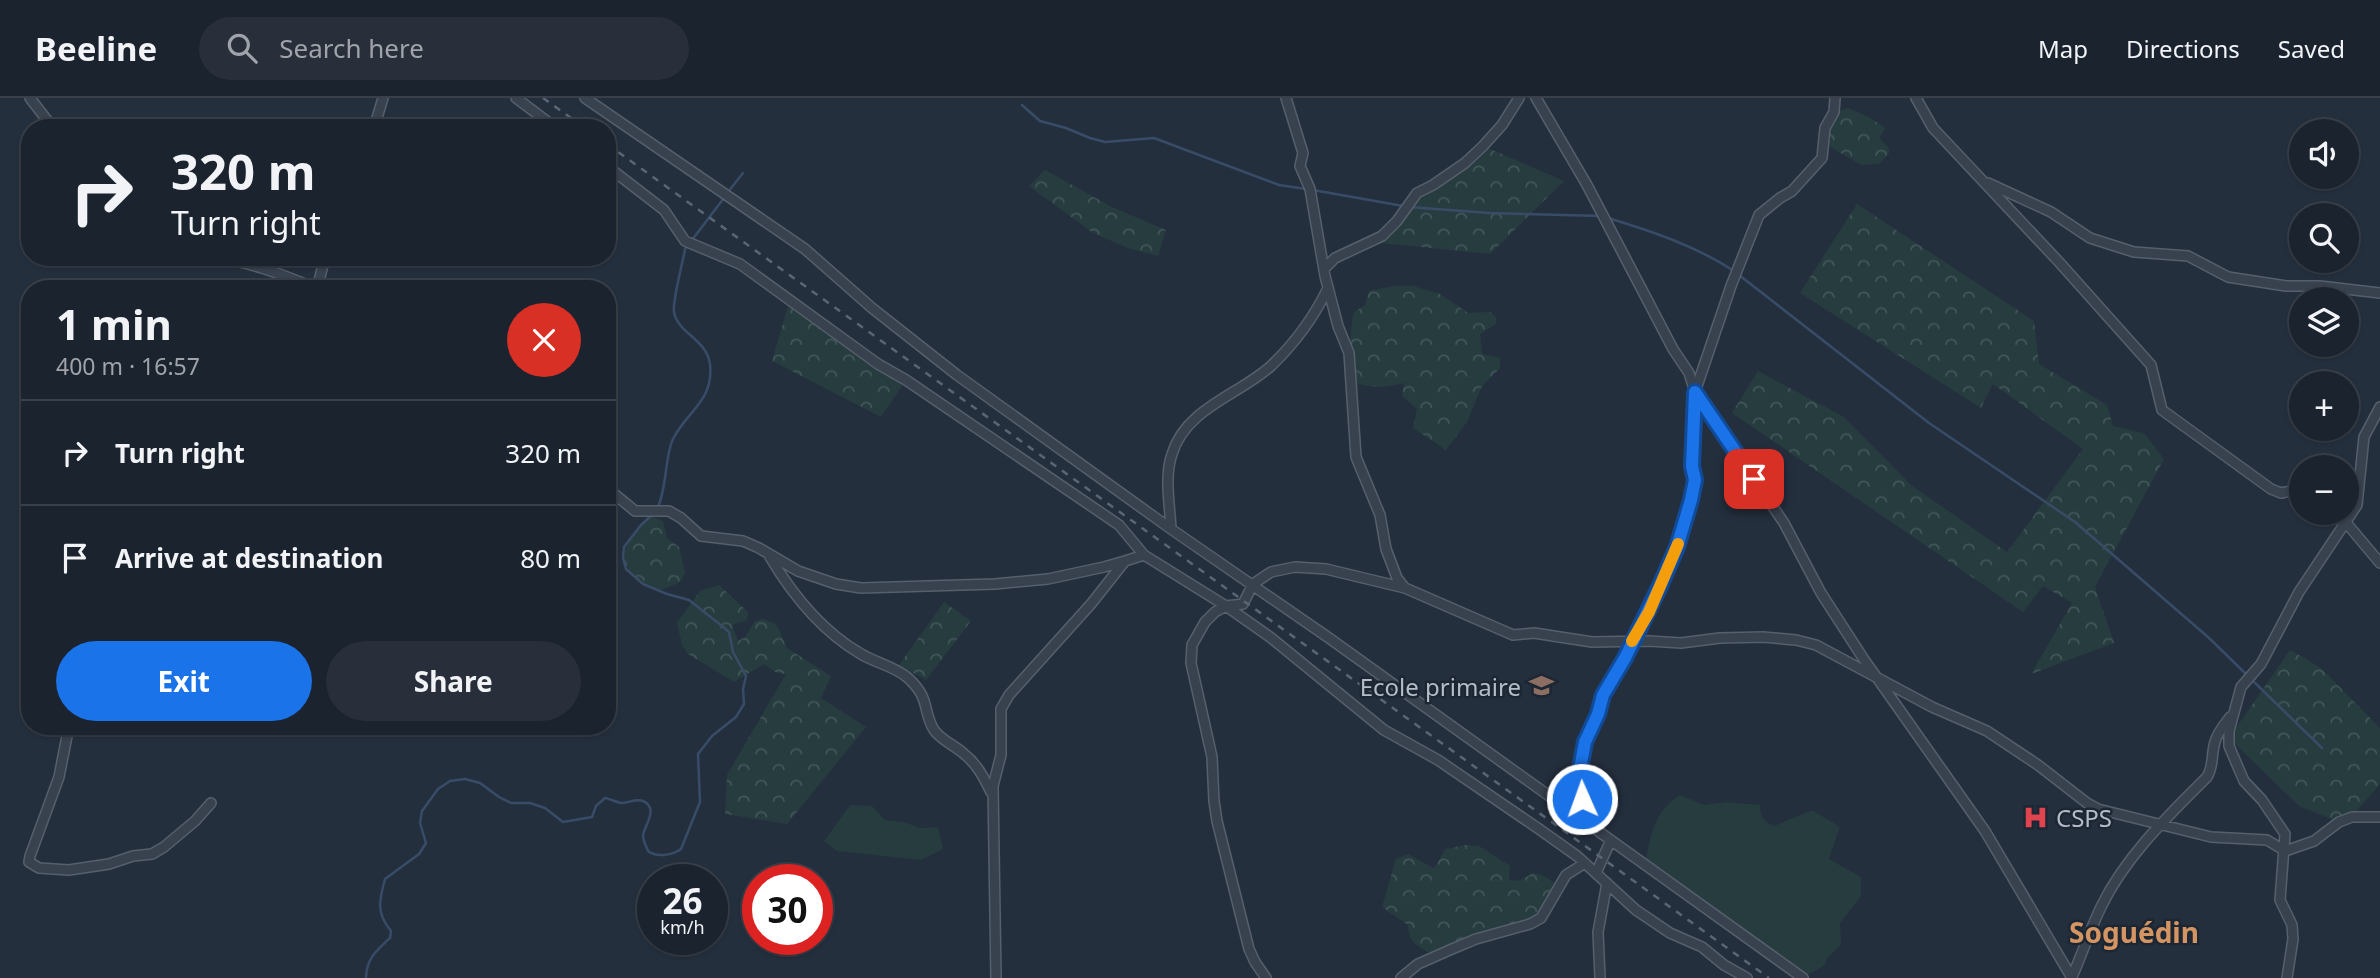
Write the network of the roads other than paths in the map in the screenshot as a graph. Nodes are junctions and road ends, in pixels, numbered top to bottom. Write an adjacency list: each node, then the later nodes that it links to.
1 (30, 98): 10 (street)
2 (383, 98): 11 (street)
3 (516, 98): 12 (street)
4 (585, 98): 14 (street)
5 (1286, 98): 18 (street)
6 (1519, 98): 18 (street)
7 (1536, 98): 22 (street)
8 (1835, 98): 22 (street)
9 (1916, 98): 16 (street)
10 (46, 119)
11 (377, 119)
12 (544, 119)
13 (616, 119): 29 (street)
14 (616, 119)
15 (616, 173): 31 (street)
16 (1983, 180): 21 (street); 25 (street)
17 (251, 266): 19 (street)
18 (1324, 269): 20 (street)
19 (296, 280)
20 (1328, 288): 29 (street); 35 (street)
21 (2380, 293)
22 (1695, 392): 37 (street); 38 (street)
23 (2380, 408): 24 (street)
24 (2359, 486)
25 (2289, 491)
26 (616, 495): 30 (street)
27 (2344, 525): 39 (street)
28 (2348, 525): 33 (street)
29 (1171, 529): 34 (street)
30 (768, 552): 32 (street); 41 (street)
31 (1144, 555): 32 (street); 36 (street)
32 (1125, 561): 41 (street)
33 (2380, 563)
34 (1253, 584): 35 (street); 36 (street); 44 (street)
35 (1405, 588): 37 (street)
36 (1226, 606): 48 (street); 51 (street)
37 (1631, 642): 38 (street); 44 (street)
38 (1881, 680): 45 (street); 59 (street)
39 (2233, 713): 45 (street); 47 (street)
40 (67, 735): 42 (street)
41 (993, 794): 52 (street)
42 (211, 803)
43 (2380, 817): 47 (street)
44 (1585, 824): 46 (street)
45 (2161, 825): 47 (street); 59 (street)
46 (1611, 842): 49 (street); 58 (street)
47 (2285, 851): 60 (street)
48 (1585, 863): 49 (street); 55 (street)
49 (1596, 873): 50 (street)
50 (1607, 883): 56 (street); 57 (street)
51 (1255, 962): 53 (street); 54 (street)
52 (996, 978)
53 (1256, 978)
54 (1266, 978)
55 (1401, 978)
56 (1600, 978)
57 (1747, 978)
58 (1803, 978)
59 (2072, 978)
60 (2287, 978)

